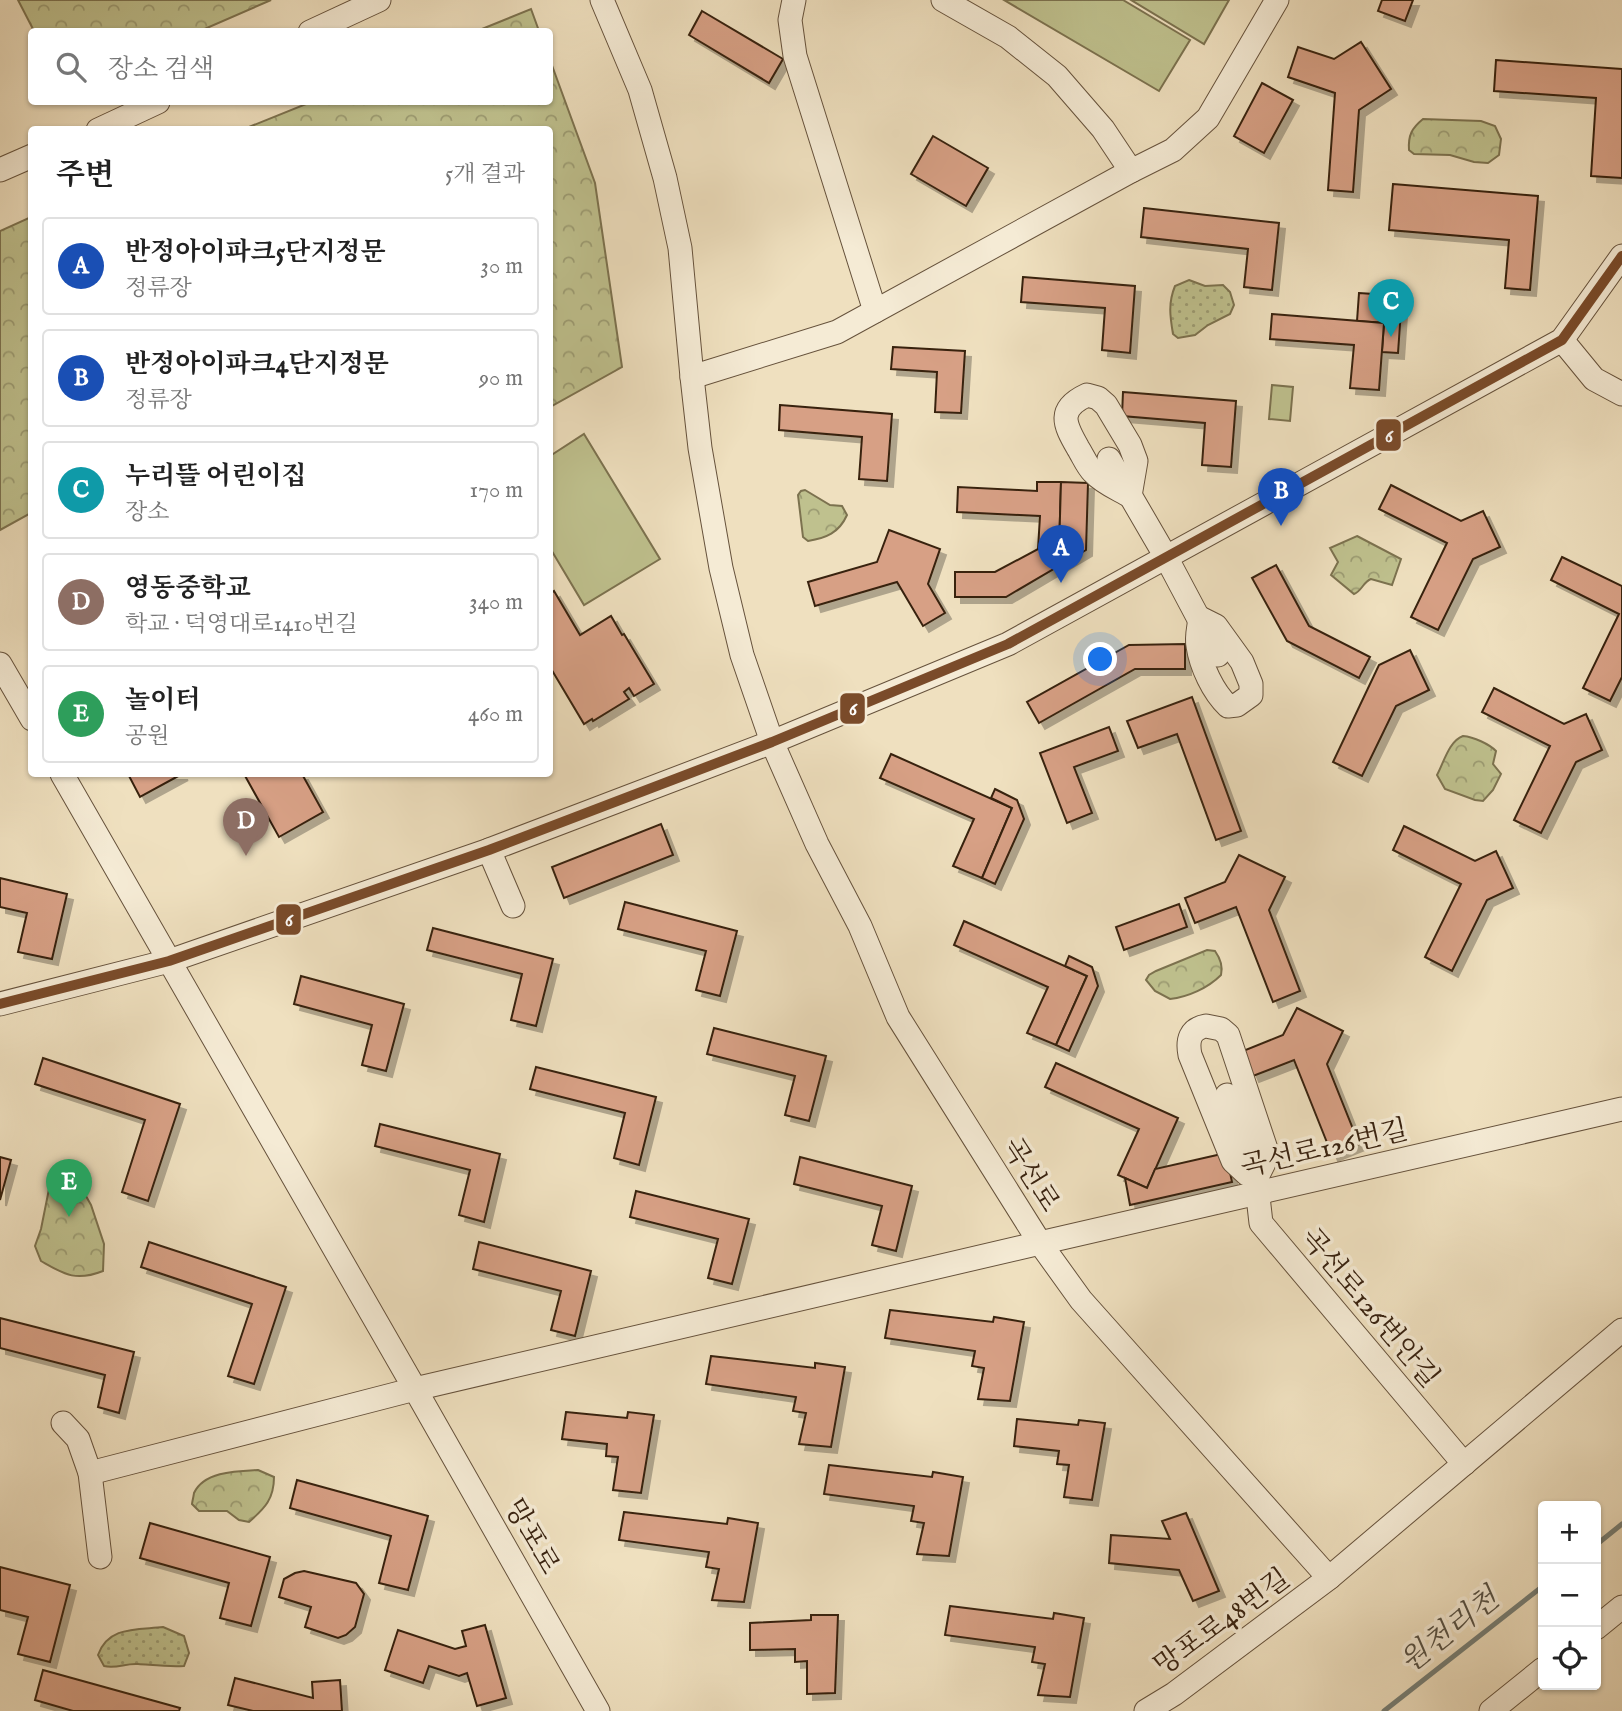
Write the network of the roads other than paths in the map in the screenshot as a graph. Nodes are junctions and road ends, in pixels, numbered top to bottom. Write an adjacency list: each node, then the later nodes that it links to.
1 (379, 0): 6 (street)
2 (602, 0): 15 (street, 곡선로)
3 (794, 0): 13 (street)
4 (943, 0): 11 (street)
5 (1277, 0): 11 (street)
6 (319, 28)
7 (152, 105): 8 (street)
8 (107, 126)
9 (28, 158): 10 (street)
10 (0, 170)
11 (1131, 171): 13 (street)
12 (1622, 256): 14 (street)
13 (875, 311): 15 (street)
14 (1562, 340): 16 (street); 18 (street)
15 (692, 377): 22 (street, 곡선로)
16 (1622, 394)
17 (1109, 459): 18 (street)
18 (1166, 557): 19 (street); 22 (street)
19 (1218, 655)
20 (0, 664): 21 (street)
21 (28, 712)
22 (772, 742): 24 (street); 31 (street, 곡선로)
23 (64, 777): 26 (street, 망포로)
24 (489, 850): 25 (street); 26 (street)
25 (513, 906)
26 (169, 961): 27 (street); 33 (street, 망포로)
27 (0, 1004)
28 (1227, 1095): 30 (street, 곡선로126번안길)
29 (1622, 1109): 30 (street, 곡선로126번길)
30 (1258, 1188): 30 (street); 31 (street, 곡선로126번길); 35 (street, 곡선로126번안길)
31 (1040, 1243): 33 (street, 곡선로126번길); 38 (street, 곡선로)
32 (1622, 1330): 35 (street)
33 (415, 1389): 36 (street, 곡선로126번길); 42 (street, 망포로)
34 (64, 1423): 36 (street)
35 (1464, 1464): 38 (street)
36 (90, 1474): 37 (street)
37 (100, 1557)
38 (1329, 1578): 43 (street, 망포로48번길)
39 (1622, 1607): 40 (street)
40 (1597, 1627)
41 (1538, 1673): 44 (street)
42 (598, 1711)
43 (1146, 1711)
44 (1491, 1711)

